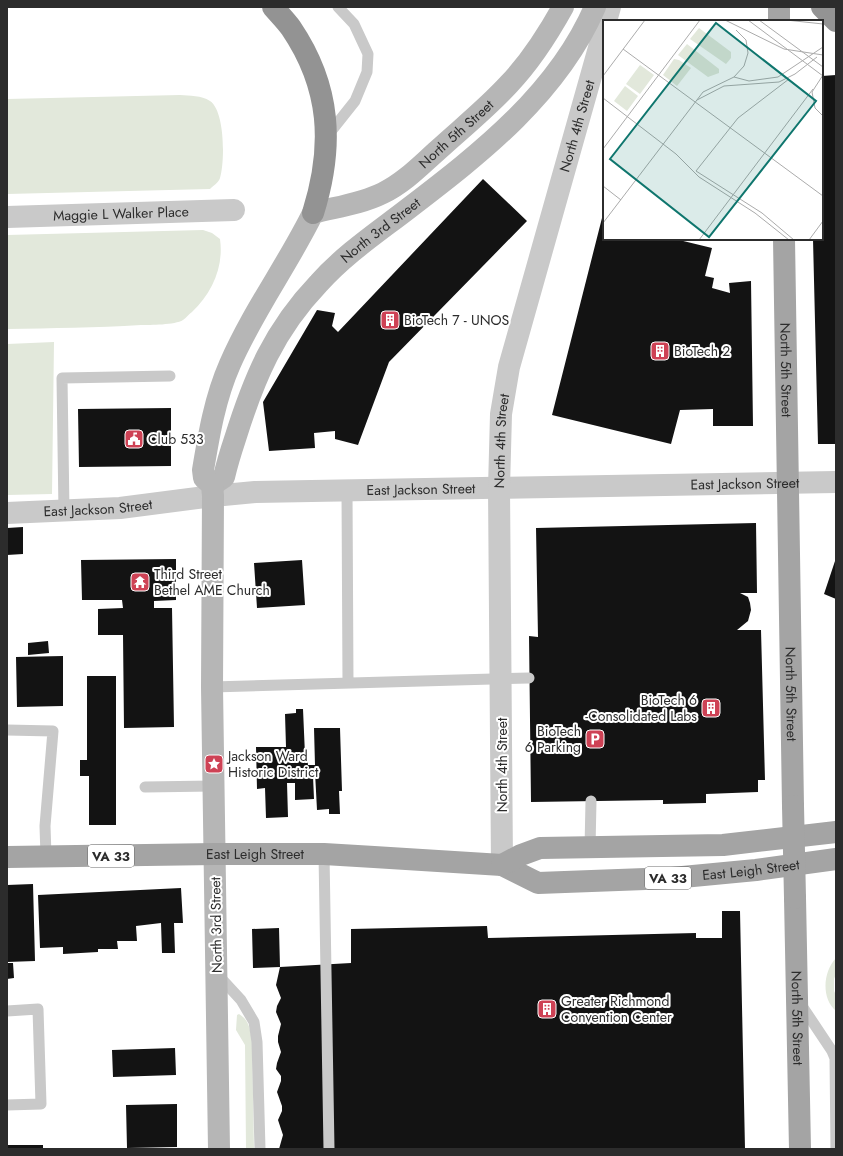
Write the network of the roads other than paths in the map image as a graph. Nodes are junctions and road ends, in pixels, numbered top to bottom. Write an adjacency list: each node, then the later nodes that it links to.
1 (273, 7): 12 (highway)
2 (338, 7): 12 (lane)
3 (563, 7): 14 (main road, North 5th Street)
4 (595, 7): 21 (main road, North 3rd Street)
5 (610, 7): 8 (street)
6 (779, 7): 9 (main road)
7 (822, 7): 10 (highway)
8 (606, 20)
9 (779, 20)
10 (836, 21)
11 (603, 34): 20 (street, North 4th Street)
12 (326, 137): 14 (highway)
13 (234, 210): 15 (street, Maggie L Walker Place)
14 (313, 212): 21 (main road, North 3rd Street)
15 (7, 217)
16 (784, 240): 18 (main road, North 5th Street)
17 (170, 376): 23 (lane)
18 (788, 482): 19 (street, East Jackson Street); 20 (street, East Jackson Street); 42 (main road, North 5th Street, bridge)
19 (836, 482)
20 (499, 488): 22 (street, East Jackson Street); 26 (street, North 4th Street)
21 (213, 490): 22 (street, East Jackson Street); 23 (street, East Jackson Street); 28 (main road, North 3rd Street)
22 (347, 491): 27 (lane)
23 (64, 511): 24 (street, East Jackson Street)
24 (7, 512)
25 (529, 678): 26 (lane)
26 (501, 680): 27 (lane); 40 (street, North 4th Street)
27 (348, 683): 28 (lane)
28 (212, 686): 30 (main road, North 3rd Street)
29 (7, 730): 37 (lane)
30 (213, 786): 31 (lane); 35 (main road, North 3rd Street)
31 (145, 787)
32 (591, 801): 34 (lane)
33 (836, 832): 34 (main road, East Leigh Street / VA 33)
34 (590, 848): 40 (main road, East Leigh Street / VA 33)
35 (214, 854): 36 (main road, East Leigh Street / VA 33); 37 (main road, East Leigh Street / VA 33); 41 (main road, North 3rd Street)
36 (324, 854): 40 (main road, East Leigh Street / VA 33); 47 (lane)
37 (46, 856): 38 (main road, East Leigh Street / VA 33)
38 (7, 857)
39 (836, 859): 40 (main road, East Leigh Street / VA 33)
40 (502, 865)
41 (216, 973): 45 (main road, North 3rd Street); 46 (lane)
42 (798, 999): 48 (main road, North 5th Street); 49 (lane)
43 (7, 1011): 44 (lane)
44 (7, 1105)
45 (219, 1149)
46 (260, 1149)
47 (329, 1149)
48 (800, 1149)
49 (836, 1149)

